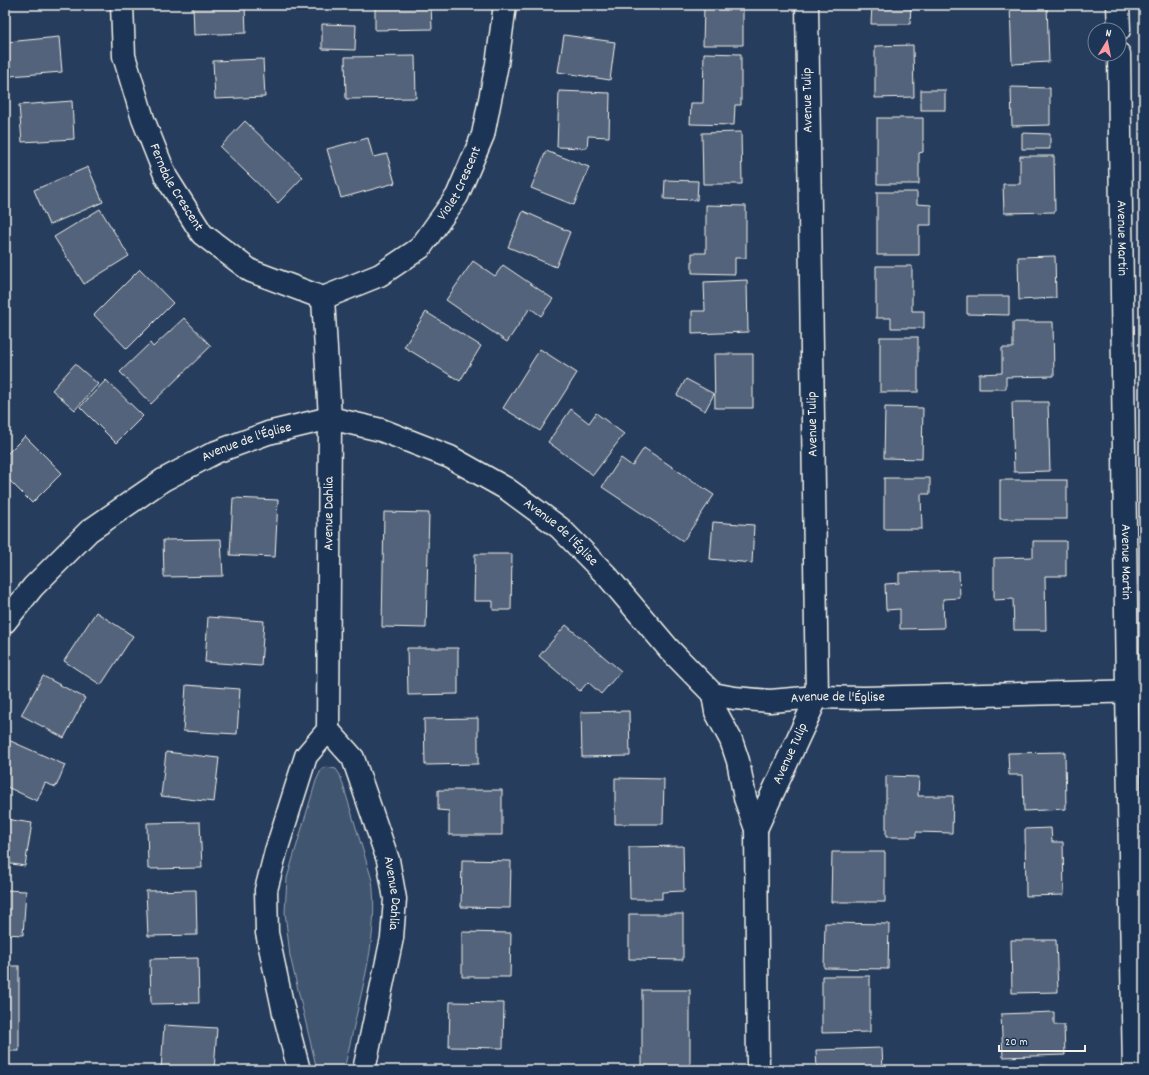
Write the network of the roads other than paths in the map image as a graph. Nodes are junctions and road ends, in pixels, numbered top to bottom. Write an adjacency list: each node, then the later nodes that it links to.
1 (122, 5): 7 (street, Ferndale Crescent)
2 (505, 5): 7 (street, Violet Crescent)
3 (807, 5): 12 (street, Avenue Tulip)
4 (1118, 5): 5 (street)
5 (1119, 22)
6 (1119, 62): 10 (street, Avenue Martin)
7 (323, 298): 8 (street, Avenue Dahlia)
8 (330, 418): 9 (street, Avenue de l'Église); 11 (street, Avenue de l'Église); 13 (street, Avenue Dahlia)
9 (5, 622)
10 (1135, 691): 12 (street, Avenue de l'Église); 18 (street, Avenue Martin)
11 (714, 694): 12 (street, Avenue de l'Église); 14 (street, Avenue Tulip)
12 (817, 697): 14 (street, Avenue Tulip)
13 (328, 730): 15 (street); 16 (street, Avenue Dahlia)
14 (756, 829): 17 (street, Avenue Tulip)
15 (299, 1070)
16 (364, 1070)
17 (758, 1070)
18 (1134, 1070)

